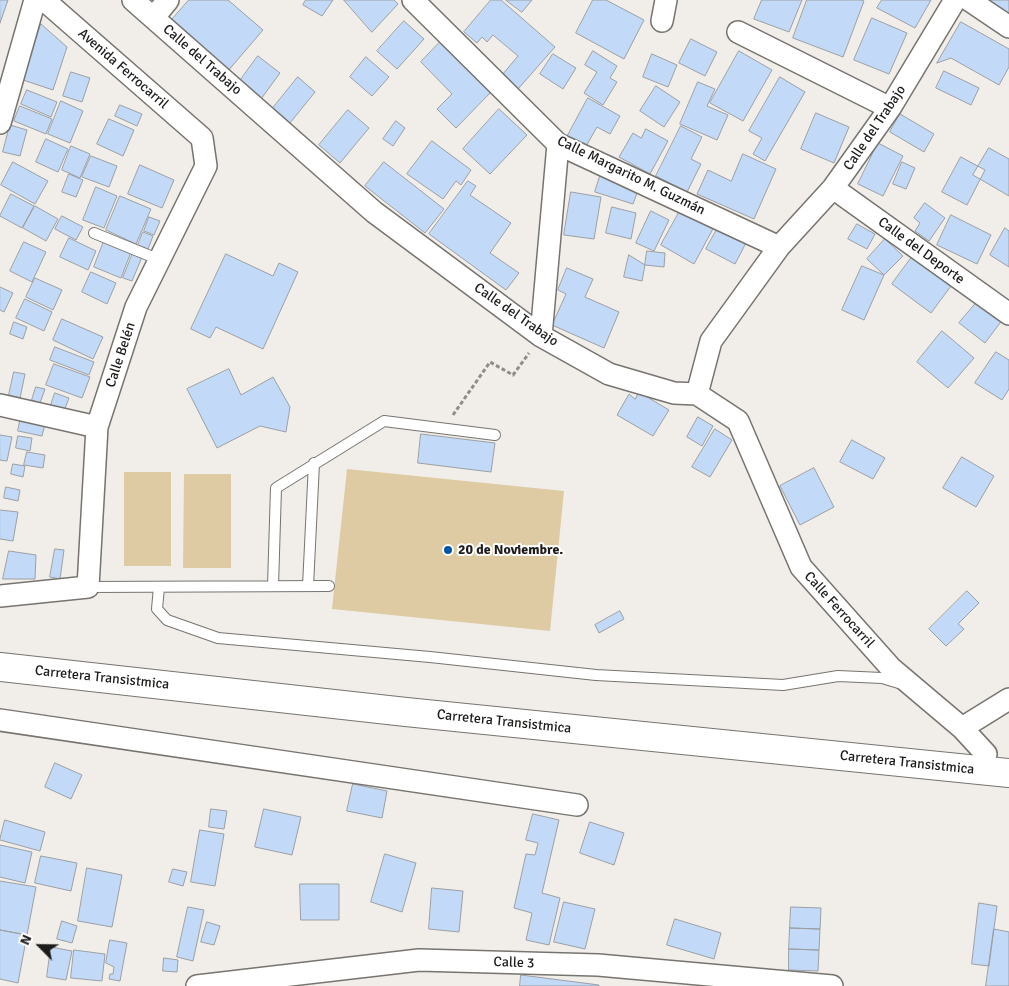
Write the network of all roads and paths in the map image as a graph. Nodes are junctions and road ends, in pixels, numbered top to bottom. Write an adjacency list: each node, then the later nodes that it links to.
1 (35, 0): 14 (street)
2 (44, 0): 15 (street, Avenida Ferrocarril)
3 (134, 0): 9 (street, Calle del Trabajo)
4 (168, 0): 9 (street)
5 (413, 0): 16 (street, Calle Margarito M. Guzmán)
6 (666, 0): 10 (street)
7 (955, 0): 13 (street, Calle del Trabajo)
8 (969, 0): 11 (street)
9 (154, 17): 22 (street, Calle del Trabajo)
10 (662, 21)
11 (1009, 27)
12 (738, 32): 13 (street)
13 (890, 108): 17 (street, Calle del Trabajo)
14 (0, 124)
15 (202, 138): 20 (street, Calle Belén)
16 (558, 144): 19 (street, Calle Margarito M. Guzmán); 22 (street)
17 (833, 188): 19 (street, Calle del Trabajo); 21 (street, Calle del Deporte)
18 (94, 233): 20 (lane)
19 (779, 247): 23 (street, Calle del Trabajo)
20 (160, 260): 25 (street, Calle Belén)
21 (1009, 314)
22 (541, 336): 23 (street, Calle del Trabajo); 26 (path)
23 (697, 394): 36 (street, Calle Ferrocarril)
24 (0, 405): 25 (street)
25 (97, 427): 32 (street, Calle Belén)
26 (444, 428): 27 (lane); 28 (lane)
27 (495, 435)
28 (314, 463): 29 (lane); 30 (lane)
29 (274, 586): 30 (lane); 33 (lane)
30 (308, 586): 31 (lane)
31 (329, 586)
32 (88, 587): 33 (lane); 34 (street)
33 (159, 587): 36 (lane)
34 (0, 596)
35 (0, 666): 40 (main road, Carretera Transistmica)
36 (913, 687): 39 (street, Calle Ferrocarril)
37 (1009, 699): 39 (street)
38 (0, 720): 42 (street)
39 (962, 728): 40 (street, Calle Ferrocarril)
40 (980, 762): 41 (main road, Carretera Transistmica)
41 (1009, 773)
42 (577, 804)
43 (197, 986): 44 (street, Calle 3)
44 (832, 986)

